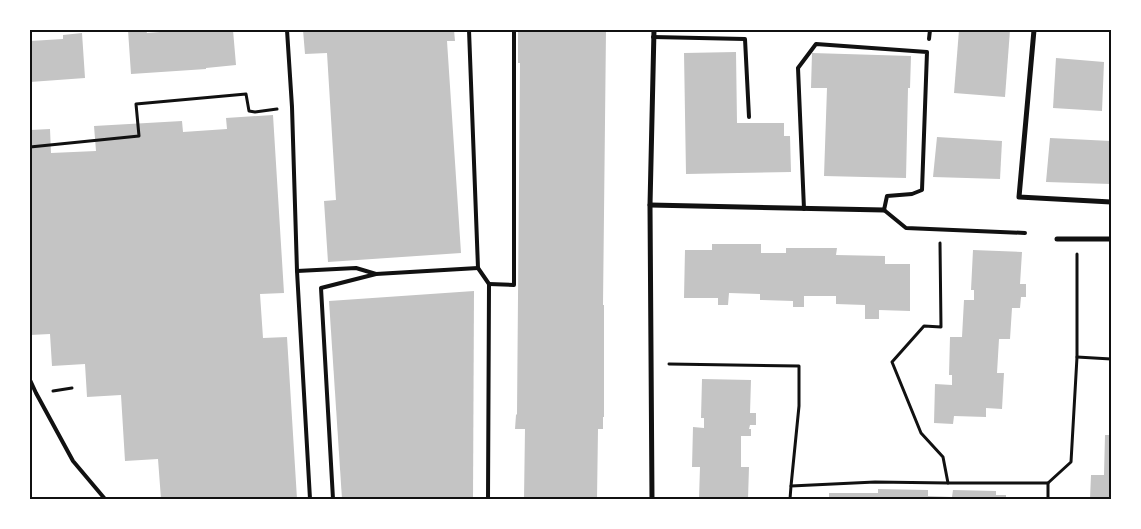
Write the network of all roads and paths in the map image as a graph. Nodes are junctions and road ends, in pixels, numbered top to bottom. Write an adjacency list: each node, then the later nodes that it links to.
1 (287, 30): 22 (lane)
2 (469, 30): 21 (lane)
3 (514, 30): 24 (lane)
4 (654, 30): 7 (street)
5 (930, 30): 8 (lane)
6 (1034, 30): 12 (street)
7 (653, 37): 10 (lane); 13 (street)
8 (929, 39)
9 (271, 110): 11 (path)
10 (750, 117)
11 (30, 147)
12 (1111, 202)
13 (650, 205): 14 (street); 38 (street)
14 (804, 209): 15 (street); 15 (lane)
15 (884, 210): 16 (lane)
16 (940, 230): 17 (lane); 31 (path)
17 (1025, 233)
18 (1077, 238): 19 (street); 20 (street); 25 (path)
19 (1057, 239)
20 (1111, 239)
21 (478, 268): 23 (lane); 24 (lane)
22 (297, 271): 23 (lane); 35 (lane)
23 (376, 274): 36 (lane)
24 (489, 284): 37 (lane)
25 (1076, 357): 26 (path); 32 (path)
26 (1111, 360)
27 (669, 364): 33 (path)
28 (30, 380): 34 (lane)
29 (72, 388): 30 (path)
30 (60, 390)
31 (948, 483): 32 (path); 33 (path)
32 (1048, 483): 40 (path)
33 (791, 486): 39 (path)
34 (105, 499)
35 (310, 499)
36 (333, 499)
37 (488, 499)
38 (652, 499)
39 (790, 499)
40 (1048, 499)

